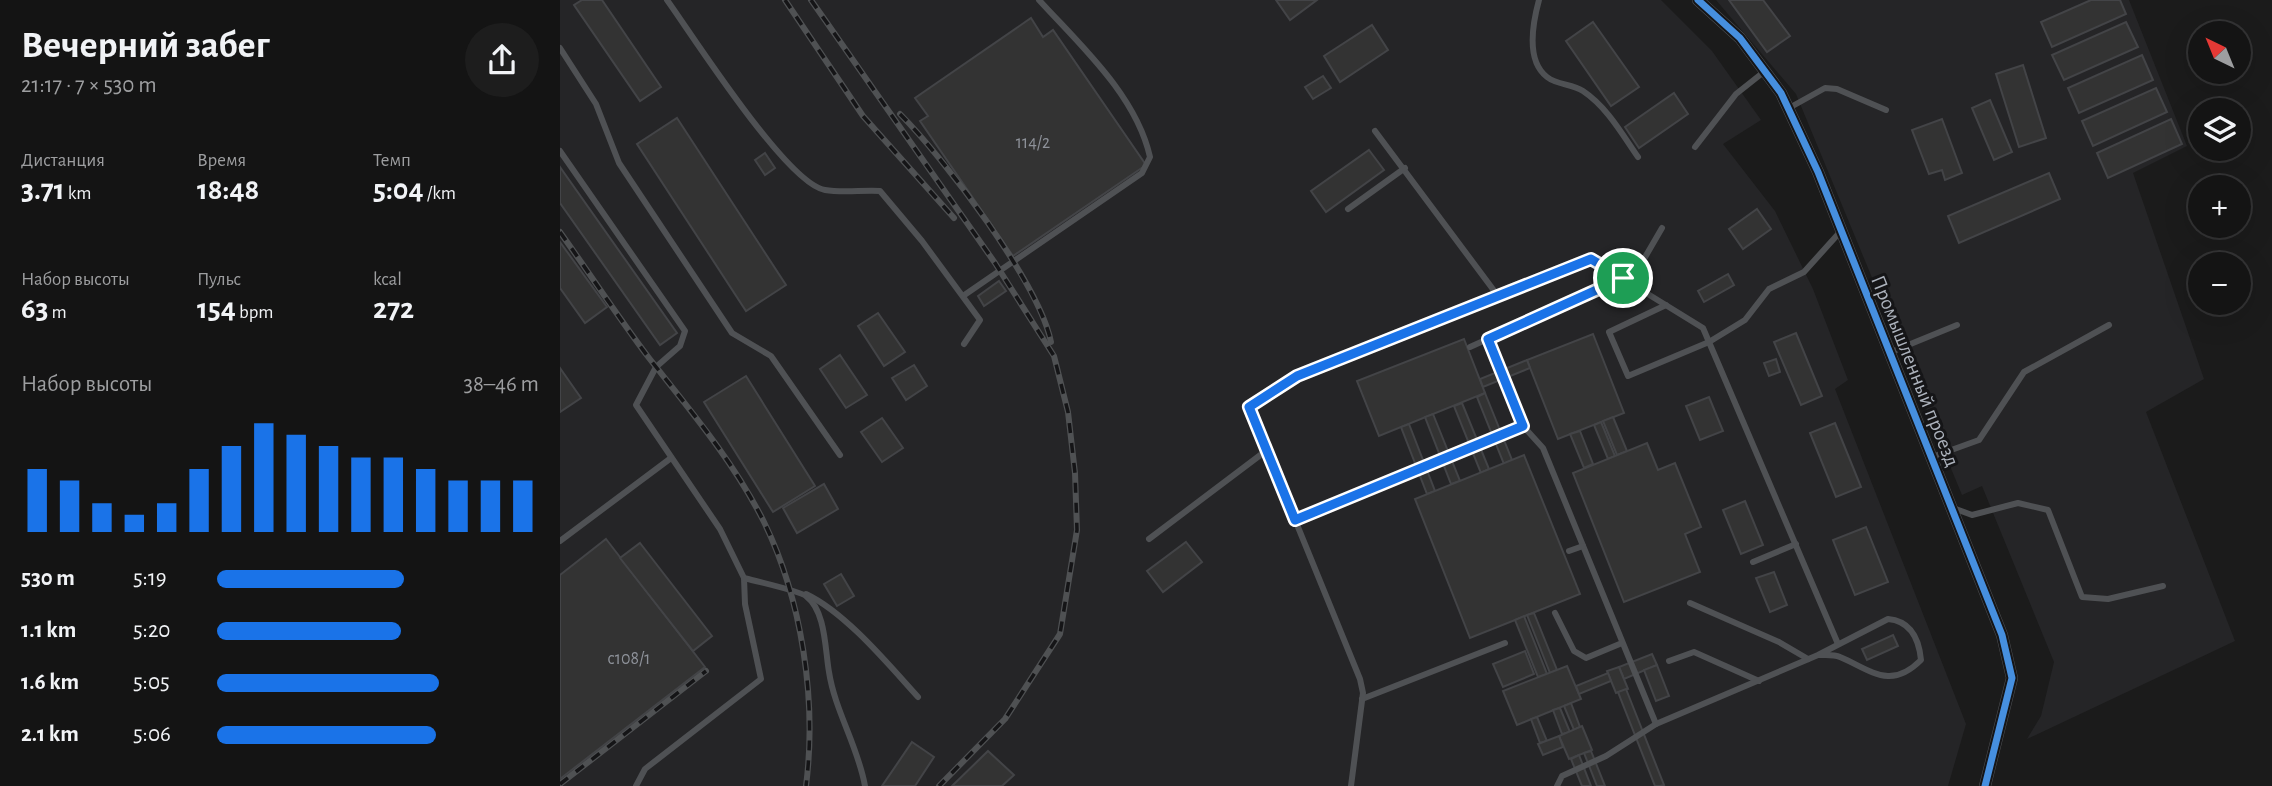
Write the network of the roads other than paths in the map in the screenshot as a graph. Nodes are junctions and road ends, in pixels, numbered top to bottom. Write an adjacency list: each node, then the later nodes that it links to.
1 (667, 0): 19 (lane)
2 (1039, 0): 19 (lane)
3 (1539, 0): 12 (lane)
4 (1698, 0): 6 (street, Промышленный проезд)
5 (560, 48): 31 (lane)
6 (1765, 71): 7 (street, Промышленный проезд); 10 (lane)
7 (1789, 108): 8 (lane); 16 (street, Промышленный проезд)
8 (1885, 110)
9 (1375, 131): 13 (lane)
10 (1695, 147)
11 (560, 150): 33 (lane)
12 (1638, 158)
13 (1405, 168): 14 (lane); 20 (lane)
14 (1348, 209)
15 (1662, 228): 18 (lane)
16 (1840, 232): 25 (lane); 28 (street, Промышленный проезд)
17 (1623, 278): 18 (lane); 20 (lane); 24 (lane)
18 (1630, 283): 21 (lane)
19 (963, 296): 26 (lane)
20 (1498, 296): 30 (lane)
21 (1666, 305): 25 (lane); 25 (lane)
22 (1957, 325): 28 (lane)
23 (2109, 325): 32 (lane)
24 (1488, 339): 27 (lane); 29 (lane)
25 (1709, 342): 38 (lane)
26 (964, 344)
27 (1470, 347)
28 (1889, 353): 32 (street, Промышленный проезд)
29 (1523, 426): 35 (lane); 39 (lane)
30 (1266, 450): 35 (lane); 36 (lane)
31 (840, 455)
32 (1931, 457): 34 (street, Промышленный проезд)
33 (671, 458): 37 (lane); 42 (lane)
34 (1951, 508): 43 (lane); 61 (street, Промышленный проезд)
35 (1295, 520): 55 (lane)
36 (1149, 539)
37 (560, 541)
38 (1796, 544): 41 (lane); 49 (lane)
39 (1583, 546): 40 (lane); 48 (lane)
40 (1569, 551)
41 (1753, 562)
42 (744, 578): 44 (lane); 57 (lane)
43 (2163, 586)
44 (804, 594): 54 (lane); 58 (lane)
45 (1690, 603): 51 (lane)
46 (1555, 613): 48 (lane)
47 (1505, 643): 55 (lane)
48 (1622, 643): 56 (lane)
49 (1838, 644): 50 (lane); 50 (lane)
50 (1818, 655): 51 (lane)
51 (1808, 659): 53 (lane)
52 (1669, 661): 53 (lane)
53 (1759, 681): 56 (lane)
54 (918, 698)
55 (1362, 699): 59 (lane)
56 (1656, 724): 60 (lane)
57 (636, 786)
58 (865, 786)
59 (1351, 786)
60 (1557, 786)
61 (1985, 786)

